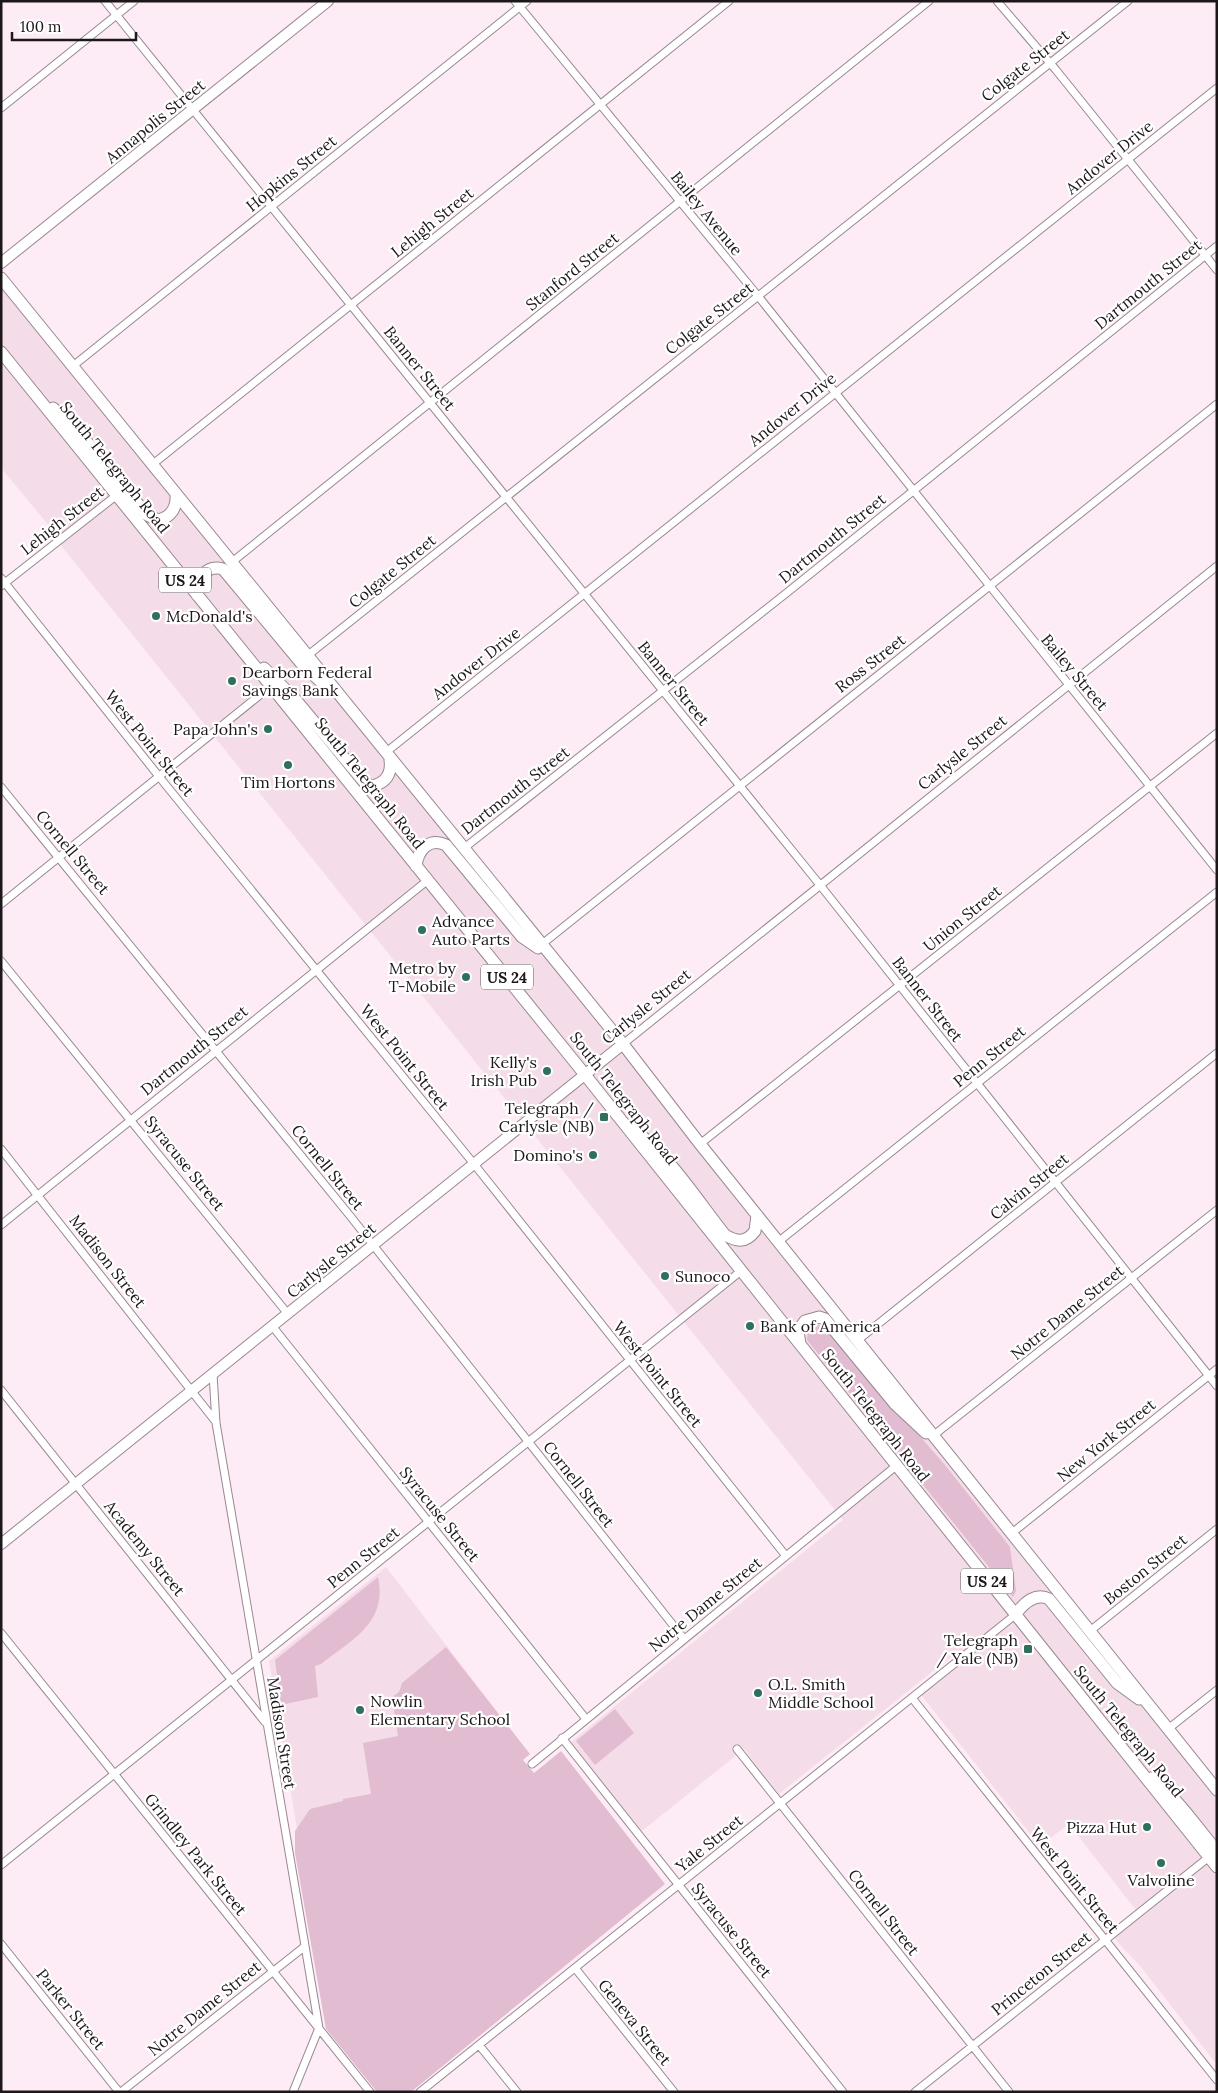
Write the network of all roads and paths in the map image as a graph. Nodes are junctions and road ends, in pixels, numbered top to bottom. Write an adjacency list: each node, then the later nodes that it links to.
1 (105, 1): 10 (street, Banner Street)
2 (134, 1): 10 (street)
3 (328, 1): 15 (street, Annapolis Street)
4 (527, 1): 9 (street, Hopkins Street)
5 (729, 1): 13 (street, Lehigh Street)
6 (929, 1): 17 (street, Stanford Street)
7 (997, 1): 11 (street)
8 (1128, 1): 11 (street, Colgate Street)
9 (517, 4): 13 (street, Bailey Avenue); 18 (street, Hopkins Street)
10 (116, 15): 14 (street); 15 (street, Banner Street)
11 (1049, 64): 16 (street); 24 (street, Colgate Street)
12 (1217, 88): 16 (street, Andover Drive)
13 (600, 104): 17 (street, Bailey Avenue); 25 (street, Lehigh Street)
14 (1, 108)
15 (193, 110): 18 (street, Banner Street); 21 (street, Annapolis Street)
16 (1128, 159): 20 (street); 29 (street, Andover Drive)
17 (680, 201): 24 (street, Bailey Avenue); 30 (street, Stanford Street)
18 (272, 207): 25 (street, Banner Street); 27 (street, Hopkins Street)
19 (1217, 246): 20 (street, Dartmouth Street)
20 (1205, 256): 22 (street); 33 (street, Dartmouth Street)
21 (1, 263)
22 (1217, 270)
23 (1, 278): 27 (main road, South Telegraph Road / US 24)
24 (758, 296): 29 (street, Bailey Avenue); 36 (street, Colgate Street)
25 (351, 305): 30 (street, Banner Street); 32 (street, Lehigh Street)
26 (1, 352): 28 (main road, South Telegraph Road / US 24)
27 (73, 366): 32 (main road, South Telegraph Road / US 24)
28 (32, 390): 34 (main road); 35 (main road, South Telegraph Road / US 24)
29 (835, 394): 33 (street, Bailey Avenue); 42 (street, Andover Drive)
30 (430, 403): 36 (street, Banner Street); 37 (street, Stanford Street)
31 (1217, 404): 40 (street, Ross Street)
32 (152, 464): 34 (main road, South Telegraph Road / US 24)
33 (914, 490): 40 (street, Bailey Street); 47 (street, Dartmouth Street)
34 (176, 494): 37 (main road, South Telegraph Road / US 24)
35 (116, 495): 39 (street, Lehigh Street); 41 (main road, South Telegraph Road / US 24)
36 (507, 497): 42 (street, Banner Street); 44 (street, Colgate Street)
37 (232, 562): 44 (main road, South Telegraph Road / US 24)
38 (1217, 566): 46 (street, Carlysle Street)
39 (3, 582): 51 (street, West Point Street)
40 (989, 586): 46 (street, Bailey Street); 52 (street, Ross Street)
41 (197, 595): 43 (main road, South Telegraph Road / US 24); 48 (main road)
42 (585, 595): 47 (street, Banner Street); 50 (street, Andover Drive)
43 (245, 654): 45 (main road, South Telegraph Road / US 24); 50 (main road)
44 (307, 656): 48 (main road, South Telegraph Road / US 24)
45 (271, 686): 51 (street); 57 (main road, South Telegraph Road / US 24)
46 (1069, 686): 53 (street, Bailey Street); 60 (street, Carlysle Street)
47 (663, 691): 52 (street, Banner Street); 55 (street, Dartmouth Street)
48 (340, 697): 50 (main road, South Telegraph Road / US 24)
49 (1217, 733): 53 (street, Union Street)
50 (388, 756): 55 (main road, South Telegraph Road / US 24)
51 (160, 776): 56 (street); 66 (street, West Point Street)
52 (739, 785): 60 (street, Banner Street); 63 (street, Ross Street)
53 (1150, 786): 58 (street, Bailey Street); 67 (street, Union Street)
54 (1, 787): 56 (street, Cornell Street)
55 (463, 849): 63 (main road, South Telegraph Road / US 24)
56 (59, 857): 62 (street); 69 (street, Cornell Street)
57 (416, 866): 59 (main road, South Telegraph Road / US 24); 64 (main road)
58 (1217, 870)
59 (428, 880): 66 (street, Dartmouth Street); 71 (main road, South Telegraph Road / US 24)
60 (820, 885): 67 (street, Banner Street); 68 (street, Carlysle Street)
61 (1217, 892): 72 (street, Penn Street)
62 (1, 904)
63 (540, 945): 64 (main road, South Telegraph Road / US 24)
64 (551, 957): 68 (main road, South Telegraph Road / US 24)
65 (1, 961): 73 (street, Syracuse Street)
66 (317, 970): 69 (street, Dartmouth Street); 77 (street, West Point Street)
67 (900, 986): 72 (street, Banner Street); 75 (street, Union Street)
68 (623, 1044): 71 (street, Carlysle Street); 75 (main road, South Telegraph Road / US 24)
69 (216, 1050): 73 (street, Dartmouth Street); 84 (street, Cornell Street)
70 (1217, 1053): 78 (street, Calvin Street)
71 (585, 1075): 74 (main road, South Telegraph Road / US 24); 77 (street, Carlysle Street)
72 (976, 1083): 78 (street, Banner Street); 83 (street, Penn Street)
73 (131, 1118): 79 (street, Dartmouth Street); 87 (street, Syracuse Street)
74 (622, 1122): 81 (main road); 85 (main road, South Telegraph Road / US 24)
75 (700, 1144): 81 (main road, South Telegraph Road / US 24)
76 (1, 1149): 79 (street, Madison Street)
77 (474, 1164): 84 (street, Carlysle Street); 91 (street, West Point Street)
78 (1055, 1182): 86 (street, Banner Street); 89 (street, Calvin Street)
79 (38, 1195): 82 (street, Dartmouth Street); 97 (street, Madison Street)
80 (1217, 1210): 86 (street, Notre Dame Street)
81 (757, 1215): 83 (main road, South Telegraph Road / US 24)
82 (1, 1225)
83 (778, 1242): 89 (main road, South Telegraph Road / US 24)
84 (373, 1245): 87 (street, Carlysle Street); 100 (street, Cornell Street)
85 (741, 1271): 90 (main road, South Telegraph Road / US 24); 91 (street, Penn Street)
86 (1131, 1278): 94 (street, Banner Street); 99 (street, Notre Dame Street)
87 (288, 1314): 88 (street, Carlysle Street)
88 (273, 1326): 93 (street, Carlysle Street); 104 (street, Syracuse Street)
89 (858, 1340): 99 (main road, South Telegraph Road / US 24)
90 (801, 1346): 101 (main road); 102 (main road, South Telegraph Road / US 24)
91 (629, 1360): 100 (street, Penn Street); 108 (street, West Point Street)
92 (1217, 1369): 94 (street, New York Street)
93 (213, 1374): 97 (street, Carlysle Street); 98 (street, Madison Street)
94 (1208, 1376): 95 (street, Banner Street); 106 (street, New York Street)
95 (1217, 1386)
96 (1, 1390): 103 (street, Academy Street)
97 (192, 1391): 98 (street, Madison Street); 103 (street, Carlysle Street)
98 (216, 1423): 113 (street, Madison Street)
99 (934, 1435): 101 (main road, South Telegraph Road / US 24)
100 (528, 1442): 104 (street, Penn Street); 112 (street, Cornell Street)
101 (946, 1450): 106 (main road, South Telegraph Road / US 24)
102 (896, 1466): 108 (street, Notre Dame Street); 109 (main road, South Telegraph Road / US 24)
103 (76, 1484): 107 (street, Carlysle Street); 114 (street, Academy Street)
104 (428, 1522): 113 (street, Penn Street); 118 (street, Syracuse Street)
105 (1217, 1529): 110 (street, Boston Street)
106 (1012, 1533): 110 (main road, South Telegraph Road / US 24)
107 (1, 1544)
108 (786, 1556): 112 (street, Notre Dame Street)
109 (1015, 1615): 116 (street, Yale Street); 117 (main road); 127 (main road, South Telegraph Road / US 24)
110 (1090, 1631): 117 (main road, South Telegraph Road / US 24)
111 (1, 1633): 124 (street, Grindley Park Street)
112 (684, 1639): 118 (street, Notre Dame Street)
113 (257, 1660): 114 (street, Penn Street); 119 (street, Madison Street)
114 (233, 1679): 119 (street, Academy Street); 124 (street, Penn Street)
115 (1217, 1690): 120 (street)
116 (912, 1698): 126 (street, Yale Street); 131 (street, West Point Street)
117 (1152, 1709): 120 (main road, South Telegraph Road / US 24)
118 (586, 1719): 121 (street, Notre Dame Street)
119 (266, 1724): 133 (street, Madison Street)
120 (1168, 1729): 125 (main road, South Telegraph Road / US 24)
121 (562, 1738): 123 (street, Notre Dame Street); 130 (street, Syracuse Street)
122 (737, 1749): 126 (street, Cornell Street)
123 (532, 1764)
124 (114, 1775): 128 (street, Penn Street); 135 (street, Grindley Park Street)
125 (1217, 1790)
126 (781, 1804): 130 (street, Yale Street); 138 (street, Cornell Street)
127 (1213, 1854): 129 (main road, South Telegraph Road / US 24); 131 (street, Princeton Street)
128 (1, 1865)
129 (1217, 1867)
130 (679, 1885): 134 (street, Yale Street); 146 (street, Syracuse Street)
131 (1105, 1939): 138 (street, Princeton Street); 139 (street, West Point Street)
132 (1, 1944): 140 (street, Parker Street)
133 (304, 1947): 135 (street, Notre Dame Street); 136 (street, Madison Street)
134 (575, 1968): 137 (street, Yale Street); 145 (street, Geneva Street)
135 (272, 1971): 136 (street, Grindley Park Street); 140 (street, Notre Dame Street)
136 (319, 2028): 141 (street); 142 (street, Grindley Park Street)
137 (479, 2045): 143 (street, Yale Street); 144 (street)
138 (972, 2046): 147 (street, Princeton Street); 148 (street, Cornell Street)
139 (1217, 2080)
140 (120, 2092)
141 (293, 2092)
142 (370, 2092)
143 (420, 2092)
144 (517, 2092)
145 (674, 2092)
146 (843, 2092)
147 (915, 2092)
148 (1009, 2092)

